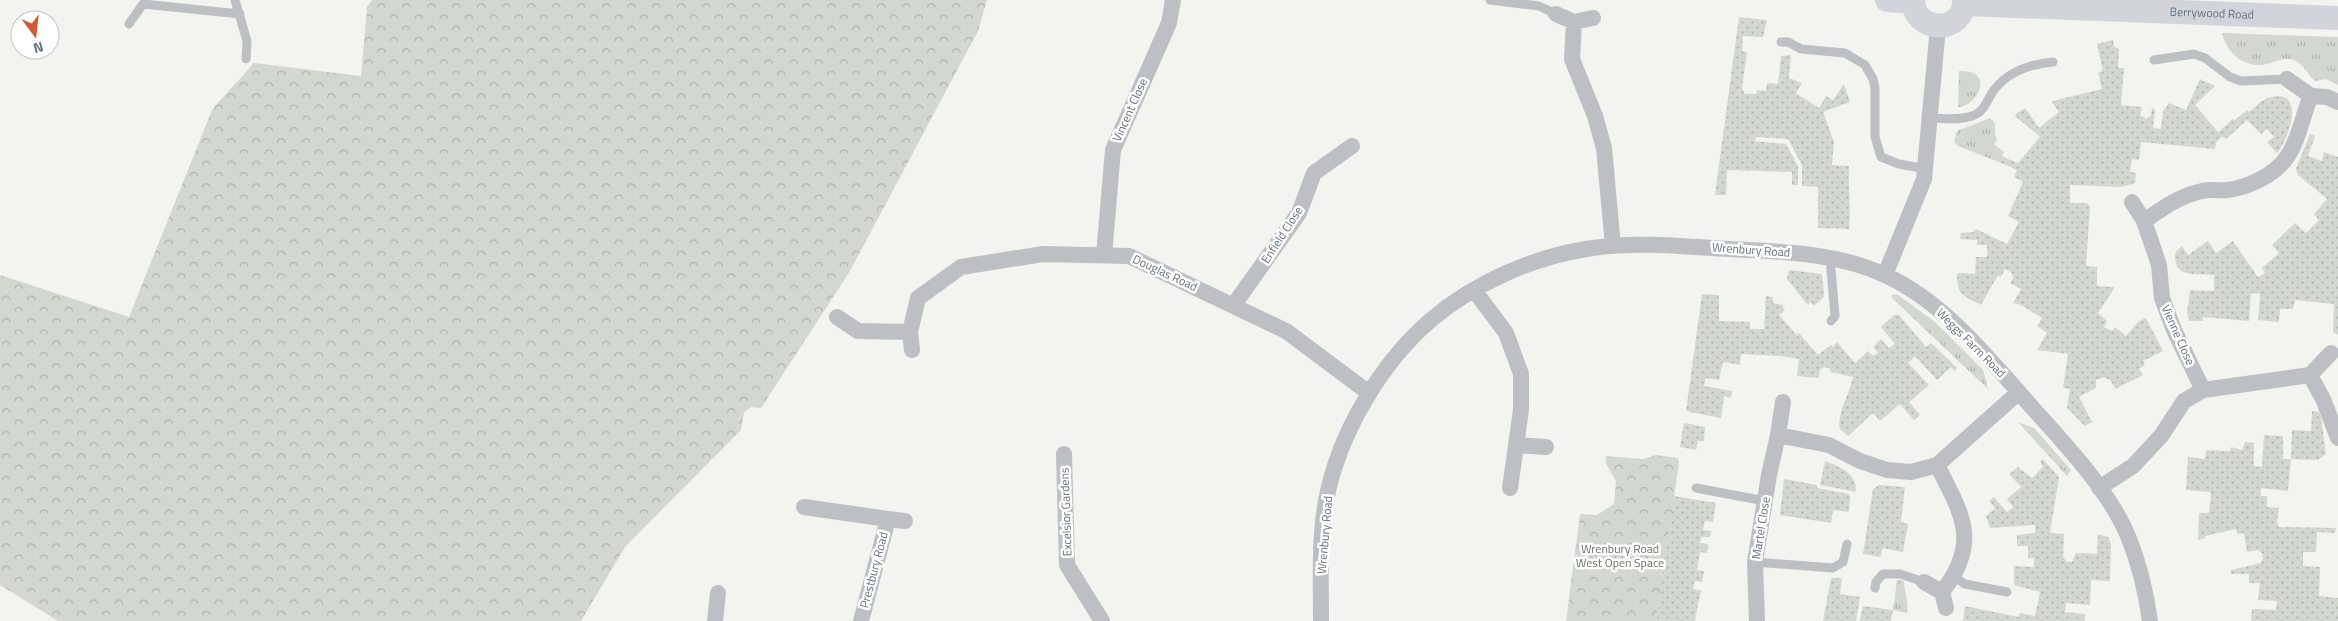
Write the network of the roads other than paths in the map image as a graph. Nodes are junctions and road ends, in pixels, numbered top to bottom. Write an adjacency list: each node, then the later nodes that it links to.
1 (235, 0): 7 (lane)
2 (1173, 0): 27 (street, Vincent Close)
3 (1490, 0): 8 (lane)
4 (1887, 0): 5 (street)
5 (1913, 1): 13 (street)
6 (1964, 2): 10 (street, Berrywood Road); 13 (street)
7 (240, 14): 12 (lane); 15 (lane)
8 (1556, 14): 11 (street)
9 (1593, 18): 11 (street)
10 (2338, 18)
11 (1574, 22): 26 (street)
12 (129, 24)
13 (1938, 27): 21 (street)
14 (1781, 42): 23 (lane)
15 (246, 59)
16 (2154, 60): 18 (lane)
17 (2052, 62): 21 (lane)
18 (2287, 79): 19 (street)
19 (2311, 96): 20 (street); 25 (street)
20 (2338, 102)
21 (1929, 118): 23 (street)
22 (1352, 146): 31 (street, Enfield Close)
23 (1926, 169): 29 (street)
24 (2132, 202): 25 (street, Vienne Close)
25 (2144, 221): 38 (street, Vienne Close)
26 (1613, 246): 28 (street, Wrenbury Road); 30 (street, Wrenbury Road)
27 (1104, 255): 31 (street, Douglas Road); 34 (street, Douglas Road)
28 (1830, 258): 29 (street, Wrenbury Road); 33 (lane)
29 (1885, 275): 39 (street, Weggs Farm Road)
30 (1474, 290): 40 (street, Wrenbury Road); 44 (street)
31 (1233, 306): 40 (street, Douglas Road)
32 (837, 317): 34 (street)
33 (1831, 321)
34 (910, 332): 35 (street, Douglas Road)
35 (912, 350)
36 (2335, 352): 37 (street)
37 (2310, 375): 38 (street); 43 (street)
38 (2204, 390): 50 (street)
39 (2019, 392): 47 (street); 50 (street, Weggs Farm Road)
40 (1370, 393): 67 (street, Wrenbury Road)
41 (1783, 402): 42 (street, Martel Close)
42 (1778, 435): 47 (street); 51 (street, Martel Close)
43 (2338, 438)
44 (1517, 445): 45 (street); 48 (street)
45 (1546, 447)
46 (1064, 454): 66 (street, Excelsior Gardens)
47 (1938, 465): 57 (street)
48 (1510, 488)
49 (1696, 488): 51 (lane)
50 (2099, 488): 69 (street, Weggs Farm Road)
51 (1765, 501): 56 (street, Martel Close)
52 (804, 506): 53 (street, Prestbury Road)
53 (888, 519): 54 (street, Prestbury Road); 65 (street, Prestbury Road)
54 (905, 521)
55 (1847, 544): 56 (lane)
56 (1755, 562): 68 (street, Martel Close)
57 (1954, 578): 60 (street); 61 (lane)
58 (1924, 582): 59 (lane); 60 (street)
59 (1875, 588)
60 (1942, 592): 63 (street)
61 (2007, 592)
62 (718, 593): 64 (street)
63 (1946, 608)
64 (715, 621)
65 (861, 621)
66 (1102, 621)
67 (1321, 621)
68 (1757, 621)
69 (2150, 621)

